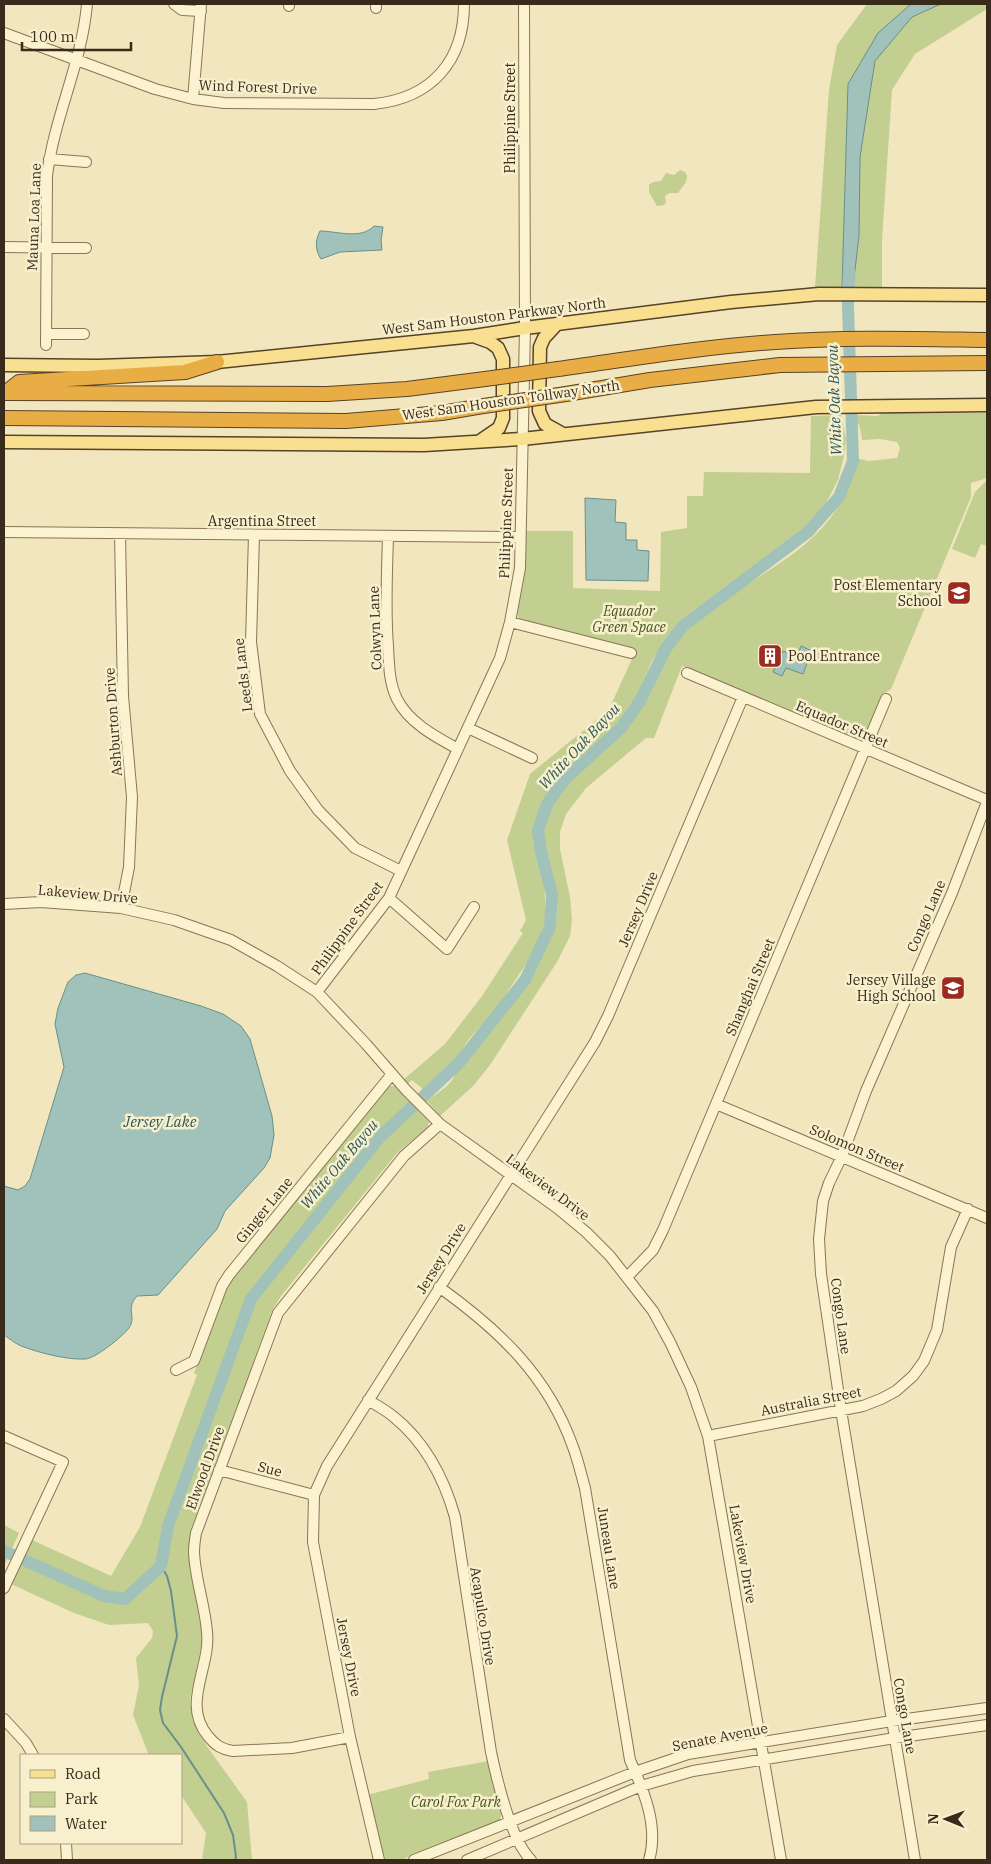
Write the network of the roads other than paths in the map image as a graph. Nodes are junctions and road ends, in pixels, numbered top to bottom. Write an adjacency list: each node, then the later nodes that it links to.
1 (87, 4): 7 (street, Mauna Loa Lane)
2 (174, 4): 5 (street)
3 (464, 4): 8 (street, Wind Forest Drive)
4 (524, 4): 16 (street, Philippine Street)
5 (201, 7): 8 (street)
6 (4, 33): 7 (street, Wind Forest Drive)
7 (76, 60): 8 (street, Wind Forest Drive); 9 (street, Mauna Loa Lane)
8 (193, 99)
9 (49, 159): 10 (street); 12 (street, Mauna Loa Lane)
10 (86, 162)
11 (4, 247): 12 (street)
12 (47, 248): 13 (street); 17 (street, Mauna Loa Lane)
13 (86, 248)
14 (987, 295): 15 (main road, West Sam Houston Parkway North)
15 (557, 324): 16 (main road, West Sam Houston Parkway North); 30 (main road)
16 (525, 328): 19 (main road, West Sam Houston Parkway North); 31 (street, Philippine Street)
17 (46, 334): 18 (street); 21 (street, Mauna Loa Lane)
18 (84, 334)
19 (474, 336): 22 (main road, West Sam Houston Parkway North); 33 (main road)
20 (987, 340): 25 (highway, West Sam Houston Tollway North, bridge)
21 (46, 345)
22 (217, 362): 24 (main road, West Sam Houston Parkway North); 25 (highway)
23 (987, 363): 28 (highway, West Sam Houston Tollway North, bridge)
24 (4, 365)
25 (5, 393)
26 (987, 406): 30 (main road)
27 (4, 418): 28 (highway, West Sam Houston Tollway North)
28 (45, 418): 29 (highway)
29 (4, 422)
30 (563, 434): 31 (main road)
31 (522, 439): 33 (main road); 38 (street, Philippine Street)
32 (4, 442): 33 (main road)
33 (480, 442)
34 (4, 532): 35 (street, Argentina Street)
35 (120, 534): 36 (street, Argentina Street); 53 (street, Ashburton Drive)
36 (254, 535): 37 (street, Argentina Street); 49 (street, Leeds Lane)
37 (388, 536): 38 (street, Argentina Street); 45 (street, Colwyn Lane)
38 (520, 537): 39 (street, Philippine Street)
39 (510, 622): 40 (street); 44 (street, Philippine Street)
40 (631, 654)
41 (686, 673): 42 (street, Equador Street)
42 (743, 697): 46 (street, Equador Street); 59 (street, Jersey Drive)
43 (886, 700): 46 (street, Shanghai Street)
44 (468, 728): 45 (street, Philippine Street); 47 (street)
45 (458, 749): 49 (street, Philippine Street)
46 (865, 749): 48 (street, Equador Street); 56 (street, Shanghai Street)
47 (532, 758)
48 (987, 801): 58 (street, Congo Lane)
49 (401, 871): 50 (street, Philippine Street)
50 (389, 898): 52 (street); 54 (street, Philippine Street)
51 (4, 904): 53 (street, Lakeview Drive)
52 (474, 907)
53 (121, 908): 54 (street, Lakeview Drive)
54 (317, 992): 55 (street, Lakeview Drive)
55 (392, 1074): 57 (street, Lakeview Drive); 64 (street, Ginger Lane)
56 (716, 1104): 58 (street, Solomon Street); 62 (street, Shanghai Street)
57 (440, 1124): 59 (street, Lakeview Drive); 69 (street, Elwood Drive)
58 (842, 1156): 60 (street, Solomon Street); 66 (street, Congo Lane)
59 (510, 1175): 62 (street, Lakeview Drive); 63 (street, Jersey Drive)
60 (968, 1209): 61 (street, Solomon Street); 66 (street, Australia Street)
61 (987, 1218)
62 (627, 1277): 68 (street, Lakeview Drive)
63 (440, 1287): 65 (street, Jersey Drive); 81 (street, Juneau Lane)
64 (176, 1370)
65 (368, 1400): 70 (street, Jersey Drive); 83 (street, Acapulco Drive)
66 (841, 1410): 68 (street, Australia Street); 74 (street, Congo Lane)
67 (4, 1436): 71 (street)
68 (708, 1436): 78 (street, Lakeview Drive)
69 (219, 1470): 70 (street, Sue); 76 (street, Elwood Drive)
70 (314, 1495): 76 (street, Jersey Drive)
71 (6, 1583)
72 (987, 1708): 74 (street, Senate Avenue)
73 (4, 1719): 79 (street)
74 (892, 1721): 77 (street, Congo Lane); 78 (street, Senate Avenue)
75 (987, 1725): 77 (street, Senate Avenue)
76 (350, 1737): 87 (street, Jersey Drive)
77 (895, 1738): 80 (street, Senate Avenue); 93 (street, Congo Lane)
78 (761, 1742): 80 (street, Lakeview Drive); 81 (street, Senate Avenue)
79 (33, 1754)
80 (764, 1759): 82 (street, Senate Avenue); 92 (street, Lakeview Drive)
81 (635, 1772): 82 (street, Juneau Lane); 83 (street, Senate Avenue)
82 (641, 1786): 84 (street, Senate Avenue); 91 (street, Juneau Lane)
83 (511, 1821): 84 (street, Acapulco Drive); 88 (street, Senate Avenue)
84 (518, 1838): 89 (street, Senate Avenue); 90 (street, Acapulco Drive)
85 (66, 1844): 86 (street)
86 (67, 1860)
87 (379, 1860)
88 (414, 1860)
89 (467, 1860)
90 (531, 1860)
91 (649, 1860)
92 (781, 1860)
93 (916, 1860)

